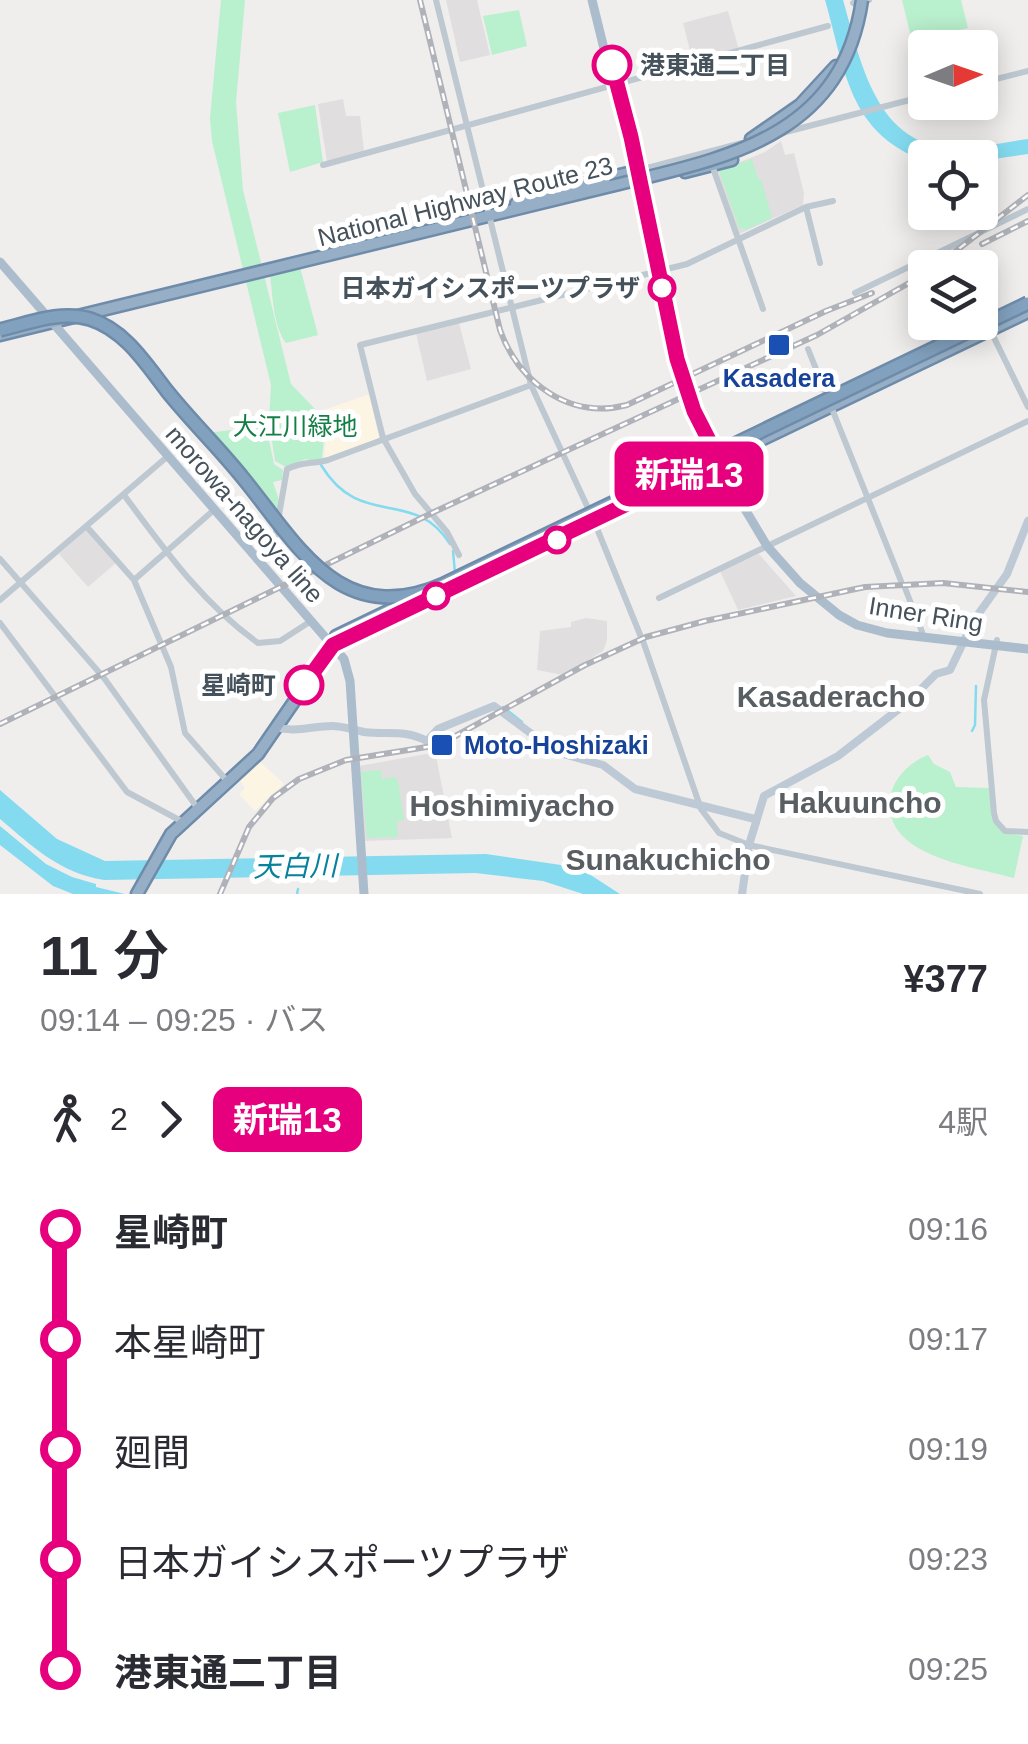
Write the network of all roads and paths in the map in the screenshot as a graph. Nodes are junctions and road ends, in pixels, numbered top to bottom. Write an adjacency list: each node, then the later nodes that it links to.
1 (436, 0): 10 (street)
2 (594, 0): 8 (main road, Inner Ring)
3 (861, 1): 5 (highway, National Highway Route 23, bridge); 11 (highway, National Highway Route 23, bridge)
4 (828, 26): 8 (street)
5 (836, 66): 11 (highway); 16 (highway, National Highway Route 23, bridge)
6 (1028, 71): 7 (street)
7 (998, 78)
8 (614, 85): 10 (street); 15 (main road, Inner Ring)
9 (908, 100): 11 (street)
10 (466, 126): 13 (street); 21 (street)
11 (786, 126): 12 (highway); 15 (highway, bridge); 16 (highway, National Highway Route 23, bridge)
12 (751, 139): 15 (street)
13 (323, 165)
14 (714, 168): 22 (street)
15 (636, 177): 18 (highway); 25 (main road, Inner Ring)
16 (546, 199): 18 (highway, National Highway Route 23)
17 (832, 201): 19 (street)
18 (516, 206): 21 (highway, National Highway Route 23)
19 (806, 207): 22 (street); 23 (street)
20 (1028, 210): 26 (street)
21 (488, 213): 28 (street); 30 (highway, National Highway Route 23)
22 (738, 239): 25 (street); 29 (street)
23 (820, 263)
24 (0, 265): 30 (main road, morowa-nagoya line)
25 (656, 273): 28 (street); 43 (main road, Inner Ring, bridge)
26 (855, 293)
27 (1028, 306): 31 (highway); 32 (highway, bridge); 33 (highway, bridge); 46 (highway, bridge)
28 (510, 308): 37 (street); 41 (street)
29 (763, 309)
30 (48, 321): 33 (highway, National Highway Route 23); 42 (main road, morowa-nagoya line)
31 (998, 321)
32 (998, 321)
33 (0, 332): 46 (highway, bridge)
34 (960, 340): 38 (highway)
35 (996, 340): 39 (street)
36 (809, 352): 38 (street)
37 (530, 386): 41 (street); 48 (street)
38 (830, 402): 43 (highway); 45 (street)
39 (1028, 407)
40 (1028, 421): 45 (street)
41 (384, 438): 54 (street); 56 (street)
42 (167, 457): 44 (street); 47 (main road, morowa-nagoya line)
43 (715, 457): 48 (highway); 52 (main road, Inner Ring)
44 (124, 495): 50 (street); 53 (street)
45 (868, 498): 52 (street); 63 (street)
46 (630, 500): 51 (highway, bridge)
47 (213, 510): 53 (street); 56 (main road, morowa-nagoya line)
48 (592, 517): 66 (highway); 71 (street)
49 (1028, 521): 64 (main road)
50 (88, 527): 57 (street); 58 (street)
51 (560, 531)
52 (768, 546): 59 (street); 63 (main road, Inner Ring)
53 (166, 552): 57 (street); 61 (street)
54 (460, 555)
55 (0, 559): 58 (street)
56 (256, 559): 61 (main road, morowa-nagoya line); 66 (main road, morowa-nagoya line)
57 (134, 580): 70 (street)
58 (22, 584): 60 (street); 72 (street)
59 (660, 598)
60 (0, 600)
61 (308, 622): 66 (main road, morowa-nagoya line)
62 (0, 623): 74 (street)
63 (923, 634): 64 (main road, Inner Ring)
64 (964, 640): 65 (main road, Inner Ring); 73 (main road)
65 (996, 643): 67 (main road, Inner Ring); 75 (street)
66 (330, 644): 68 (highway); 69 (main road, morowa-nagoya line); 70 (highway)
67 (1028, 647)
68 (276, 727): 69 (main road); 70 (highway)
69 (352, 729): 71 (main road); 78 (main road, morowa-nagoya line)
70 (227, 780): 72 (highway); 74 (highway)
71 (699, 804): 73 (main road); 76 (street)
72 (196, 806): 74 (highway)
73 (755, 819): 76 (main road)
74 (182, 821): 77 (highway)
75 (1028, 832)
76 (749, 845): 79 (main road); 80 (street)
77 (140, 888)
78 (362, 894)
79 (742, 894)
80 (980, 894)

